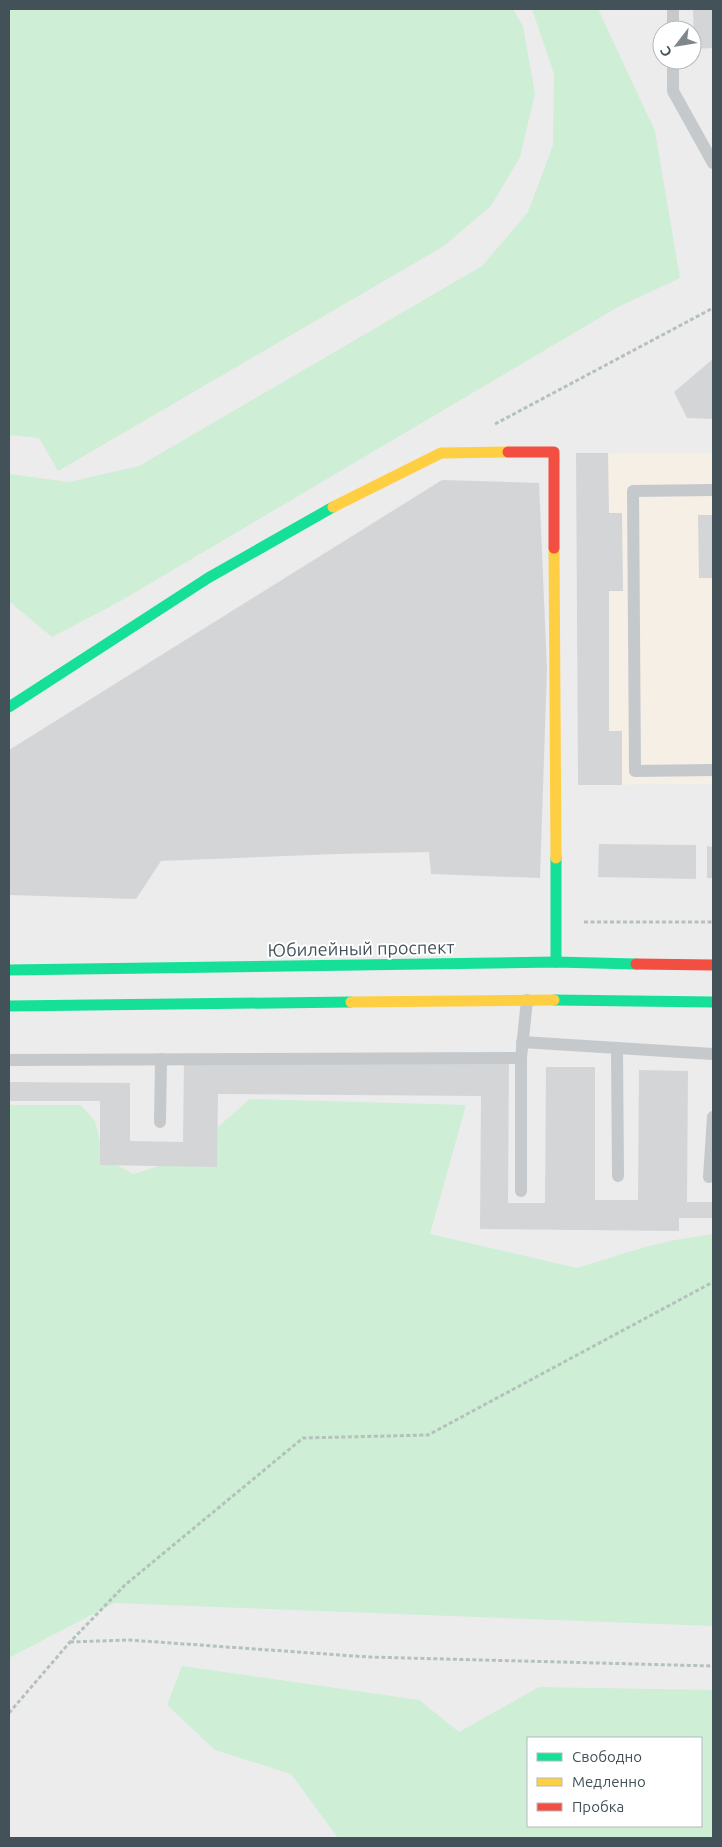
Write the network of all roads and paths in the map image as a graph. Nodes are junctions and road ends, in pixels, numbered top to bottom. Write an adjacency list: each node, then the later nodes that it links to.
1 (673, 70): 2 (lane)
2 (713, 163)
3 (713, 308): 4 (path)
4 (494, 425)
5 (713, 490): 7 (lane)
6 (9, 707): 8 (main road)
7 (713, 770)
8 (557, 922): 9 (path); 10 (main road)
9 (713, 922)
10 (556, 962): 11 (main road, Юбилейный проспект); 12 (main road, Юбилейный проспект)
11 (713, 965)
12 (9, 970)
13 (527, 1000): 14 (main road); 15 (main road); 16 (lane)
14 (713, 1002)
15 (9, 1006)
16 (522, 1042): 17 (lane); 19 (lane)
17 (617, 1048): 18 (lane); 24 (lane)
18 (713, 1054)
19 (521, 1058): 21 (lane); 26 (lane)
20 (9, 1060): 21 (lane)
21 (161, 1060): 23 (lane)
22 (713, 1117): 25 (lane)
23 (160, 1122)
24 (618, 1176)
25 (709, 1177)
26 (521, 1191)
27 (713, 1282): 28 (path)
28 (70, 1642): 29 (path); 30 (path)
29 (713, 1666)
30 (9, 1713)

